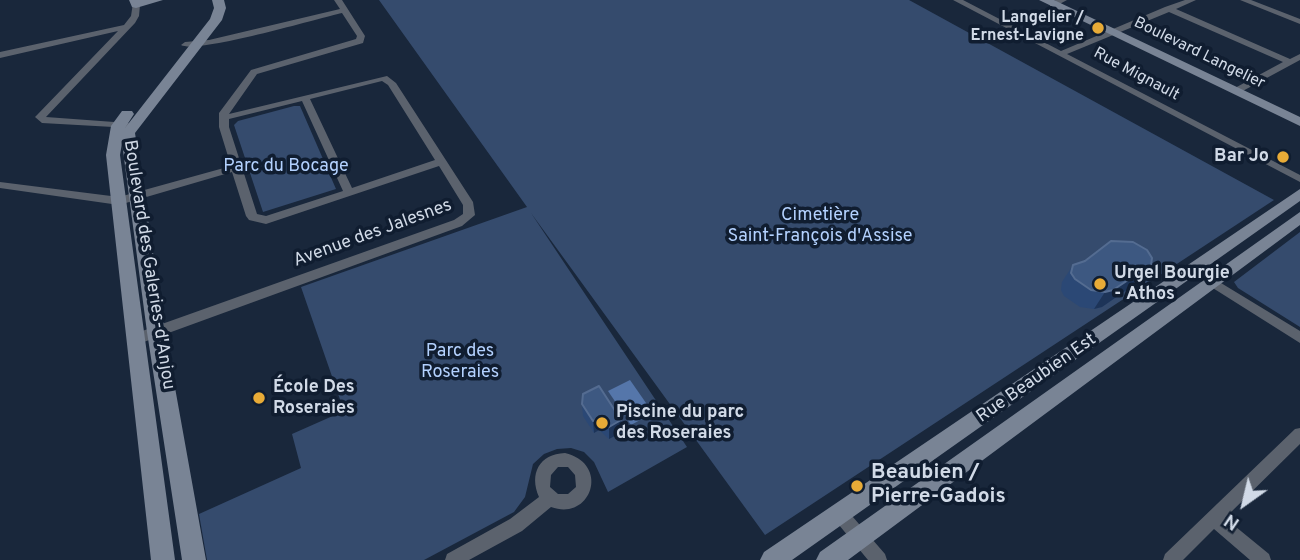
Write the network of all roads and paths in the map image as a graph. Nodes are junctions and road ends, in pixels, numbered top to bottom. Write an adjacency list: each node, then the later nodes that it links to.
1 (157, 0): 9 (street)
2 (209, 0): 15 (street, Boulevard des Galeries-d'Anjou)
3 (218, 0): 15 (street, Boulevard des Galeries-d'Anjou)
4 (338, 0): 11 (street)
5 (957, 0): 16 (street, Rue Mignault)
6 (1192, 0): 10 (street)
7 (1244, 0): 12 (street)
8 (1056, 1): 14 (street, Boulevard Langelier)
9 (135, 2): 13 (street)
10 (1168, 9): 14 (street); 19 (street)
11 (345, 10): 15 (street); 23 (street)
12 (1300, 22)
13 (126, 27): 17 (street); 25 (street)
14 (1116, 31): 16 (street); 20 (street, Boulevard Langelier)
15 (190, 45): 25 (street, Boulevard des Galeries-d'Anjou)
16 (1060, 54): 28 (street, Rue Mignault)
17 (0, 55)
18 (1300, 57): 19 (street)
19 (1290, 62): 20 (street)
20 (1239, 89): 22 (street, Boulevard Langelier); 24 (street, Boulevard Langelier)
21 (305, 98): 23 (street, Avenue des Jalesnes); 26 (street, Avenue des Jalesnes); 30 (street)
22 (1300, 115)
23 (223, 118): 27 (street)
24 (1300, 122)
25 (125, 126): 32 (street, Boulevard des Galeries-d'Anjou)
26 (441, 162): 30 (street); 36 (street, Avenue des Jalesnes)
27 (236, 168): 30 (street); 32 (street)
28 (1300, 180)
29 (0, 185): 32 (street)
30 (349, 192)
31 (1300, 194): 34 (street, Rue Beaubien Est)
32 (128, 199): 36 (street, Boulevard des Galeries-d'Anjou)
33 (1300, 217): 35 (street, Rue Beaubien Est)
34 (1193, 270): 35 (street); 38 (street, Rue Beaubien Est)
35 (1211, 281): 37 (street); 40 (street, Rue Beaubien Est)
36 (146, 336): 45 (street, Boulevard des Galeries-d'Anjou); 46 (street, Boulevard des Galeries-d'Anjou)
37 (1300, 338)
38 (958, 434): 40 (street); 42 (street, Rue Beaubien Est)
39 (1297, 441): 43 (street)
40 (976, 451): 44 (street, Rue Beaubien Est)
41 (550, 498): 47 (street)
42 (840, 514): 44 (street); 48 (street, Rue Beaubien Est)
43 (1213, 518): 51 (street); 52 (street)
44 (859, 536): 49 (street, Rue Beaubien Est); 50 (street)
45 (163, 560)
46 (194, 560)
47 (453, 560)
48 (772, 560)
49 (828, 560)
50 (879, 560)
51 (1171, 560)
52 (1264, 560)

